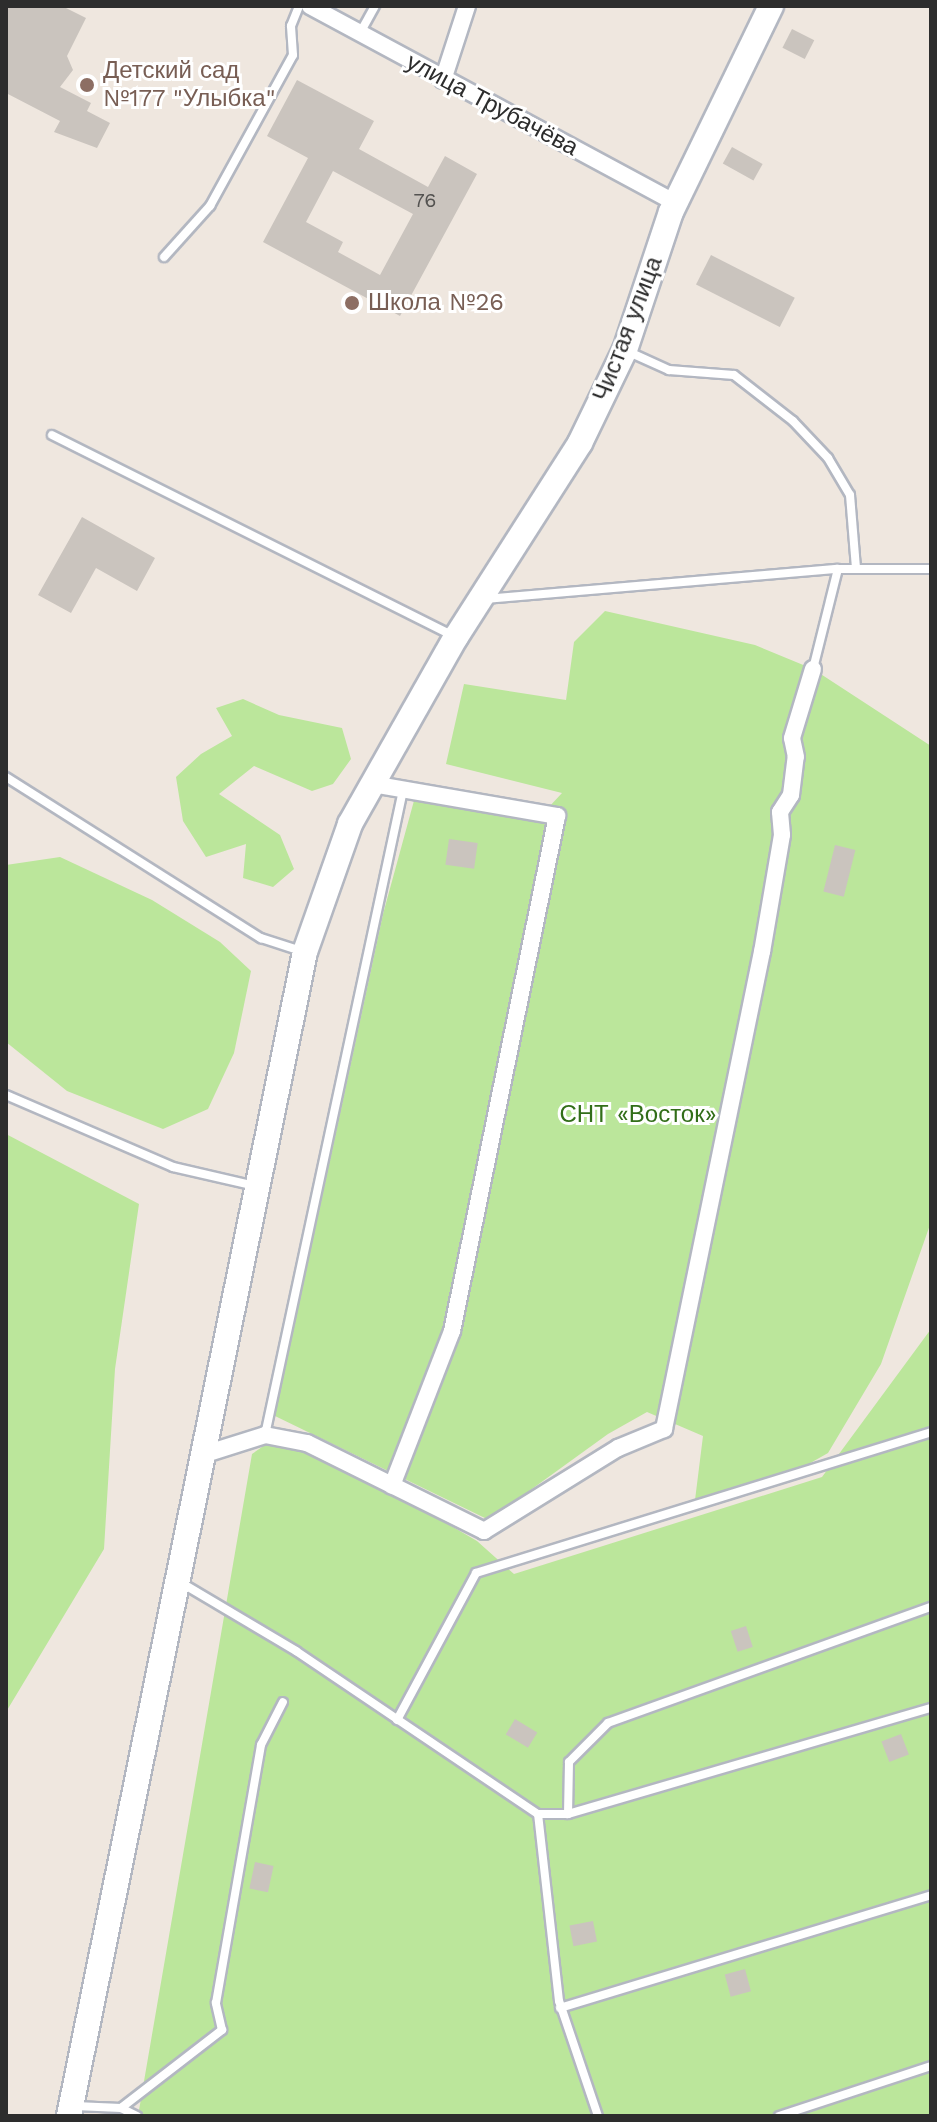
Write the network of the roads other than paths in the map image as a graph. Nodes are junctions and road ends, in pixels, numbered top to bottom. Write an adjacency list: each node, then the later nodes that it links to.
1 (299, 6): 9 (lane)
2 (310, 6): 6 (street, улица Трубачёва)
3 (375, 6): 6 (lane)
4 (467, 6): 7 (street)
5 (771, 6): 8 (main road, Чистая улица)
6 (359, 34): 7 (street, улица Трубачёва)
7 (443, 80): 8 (street, улица Трубачёва)
8 (676, 203): 10 (main road, Чистая улица)
9 (164, 257)
10 (625, 350): 12 (lane); 15 (main road, Чистая улица)
11 (52, 435): 16 (lane)
12 (856, 568): 13 (lane); 14 (lane)
13 (838, 569): 15 (lane); 17 (lane)
14 (931, 569)
15 (482, 599): 16 (main road, Чистая улица)
16 (456, 637): 19 (main road, Чистая улица)
17 (813, 669): 27 (street)
18 (6, 777): 21 (lane)
19 (372, 784): 20 (street); 21 (main road, Чистая улица)
20 (404, 789): 25 (lane); 27 (street)
21 (305, 952): 23 (main road, Чистая улица)
22 (6, 1095): 23 (lane)
23 (256, 1186): 26 (main road, Чистая улица)
24 (931, 1432): 32 (lane)
25 (265, 1435): 26 (street); 27 (street)
26 (202, 1455): 28 (main road, Чистая улица)
27 (392, 1486)
28 (177, 1579): 32 (lane); 39 (main road, Чистая улица)
29 (931, 1607): 34 (lane)
30 (283, 1702): 38 (lane)
31 (931, 1708): 34 (lane)
32 (397, 1720): 33 (lane)
33 (538, 1814): 34 (lane); 36 (lane)
34 (568, 1814)
35 (931, 1895): 36 (lane)
36 (560, 2008): 41 (lane)
37 (931, 2066): 42 (lane)
38 (121, 2108): 39 (lane); 40 (lane)
39 (70, 2111)
40 (137, 2116)
41 (598, 2116)
42 (779, 2116)

